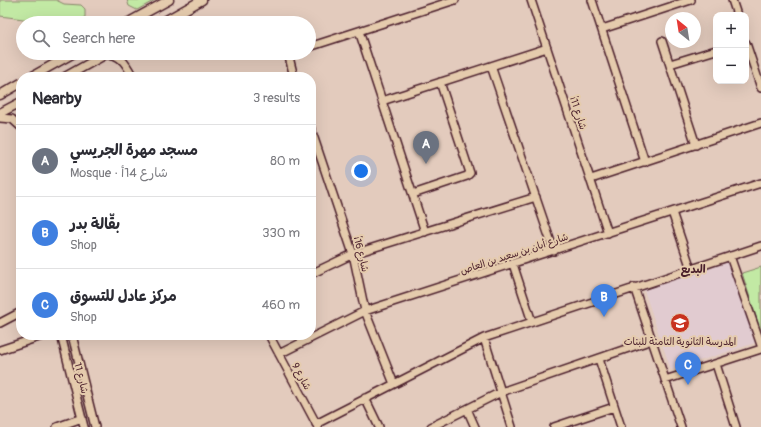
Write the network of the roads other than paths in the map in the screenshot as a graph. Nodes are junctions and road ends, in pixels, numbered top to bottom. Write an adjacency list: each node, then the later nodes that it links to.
1 (169, 0): 9 (main road)
2 (202, 0): 10 (main road)
3 (455, 0): 12 (street)
4 (531, 0): 15 (street, شارع 11أ)
5 (592, 0): 11 (street)
6 (691, 0): 11 (street)
7 (732, 0): 8 (street)
8 (736, 12)
9 (140, 16)
10 (173, 16)
11 (602, 29): 41 (street)
12 (359, 31): 14 (street); 33 (street)
13 (662, 41): 23 (street)
14 (316, 45)
15 (547, 48): 24 (street); 42 (street, شارع 11أ)
16 (748, 48): 31 (street)
17 (713, 51): 23 (street)
18 (61, 60): 25 (main road)
19 (96, 60): 26 (main road)
20 (122, 60): 22 (street)
21 (290, 60): 28 (street)
22 (125, 62): 27 (street)
23 (670, 64): 40 (street)
24 (491, 66): 29 (street); 45 (street)
25 (40, 72)
26 (74, 72)
27 (130, 72)
28 (293, 72)
29 (440, 82): 33 (street); 44 (street)
30 (16, 86): 32 (main road)
31 (761, 88)
32 (0, 95)
33 (382, 101): 44 (street)
34 (16, 105): 35 (main road)
35 (0, 113)
36 (0, 118): 37 (street)
37 (16, 123)
38 (761, 123): 40 (street)
39 (316, 144): 51 (street, شارع 16أ)
40 (696, 145): 41 (street)
41 (645, 162): 42 (street)
42 (591, 180): 48 (street, شارع 11أ)
43 (761, 183): 46 (street, شارع أبان بن سعيد بن العاص)
44 (413, 194): 47 (street)
45 (536, 197): 47 (street); 50 (street)
46 (672, 212): 48 (street, شارع أبان بن سعيد بن العاص); 54 (street)
47 (426, 232): 51 (street)
48 (608, 233): 50 (street, شارع أبان بن سعيد بن العاص)
49 (761, 246): 52 (street)
50 (554, 251): 53 (street, شارع أبان بن سعيد بن العاص)
51 (353, 254): 55 (street); 57 (street, شارع 16أ)
52 (730, 256): 54 (street); 69 (street)
53 (513, 264): 57 (street, شارع أبان بن سعيد بن العاص); 59 (street)
54 (691, 269): 56 (street)
55 (316, 272)
56 (634, 287): 59 (street); 68 (street)
57 (365, 311): 61 (street, شارع أبان بن سعيد بن العاص); 76 (street, شارع 16أ)
58 (16, 315): 60 (street)
59 (532, 322): 62 (street)
60 (0, 323)
61 (316, 336)
62 (484, 338): 76 (street); 77 (street)
63 (30, 340): 70 (street)
64 (62, 340): 81 (street, شارع 11)
65 (73, 340): 86 (street, شارع 11)
66 (272, 340): 72 (street, شارع 9)
67 (307, 340): 72 (street, شارع أبان بن سعيد بن العاص)
68 (652, 340): 73 (street); 75 (street)
69 (761, 344)
70 (0, 350)
71 (761, 350): 74 (street)
72 (279, 354): 82 (street, شارع 9)
73 (599, 359): 77 (street); 79 (street)
74 (716, 364): 75 (street); 94 (street)
75 (665, 380): 93 (street)
76 (394, 384): 78 (street)
77 (501, 392): 80 (street); 90 (street)
78 (365, 398): 82 (street); 87 (street)
79 (614, 407): 83 (street); 92 (street)
80 (467, 409): 88 (street); 89 (street)
81 (82, 418): 84 (street); 85 (street, شارع 11)
82 (317, 425)
83 (566, 425): 91 (street)
84 (57, 427)
85 (84, 427)
86 (95, 427)
87 (379, 427)
88 (431, 427)
89 (475, 427)
90 (512, 427)
91 (554, 427)
92 (621, 427)
93 (681, 427)
94 (736, 427)

